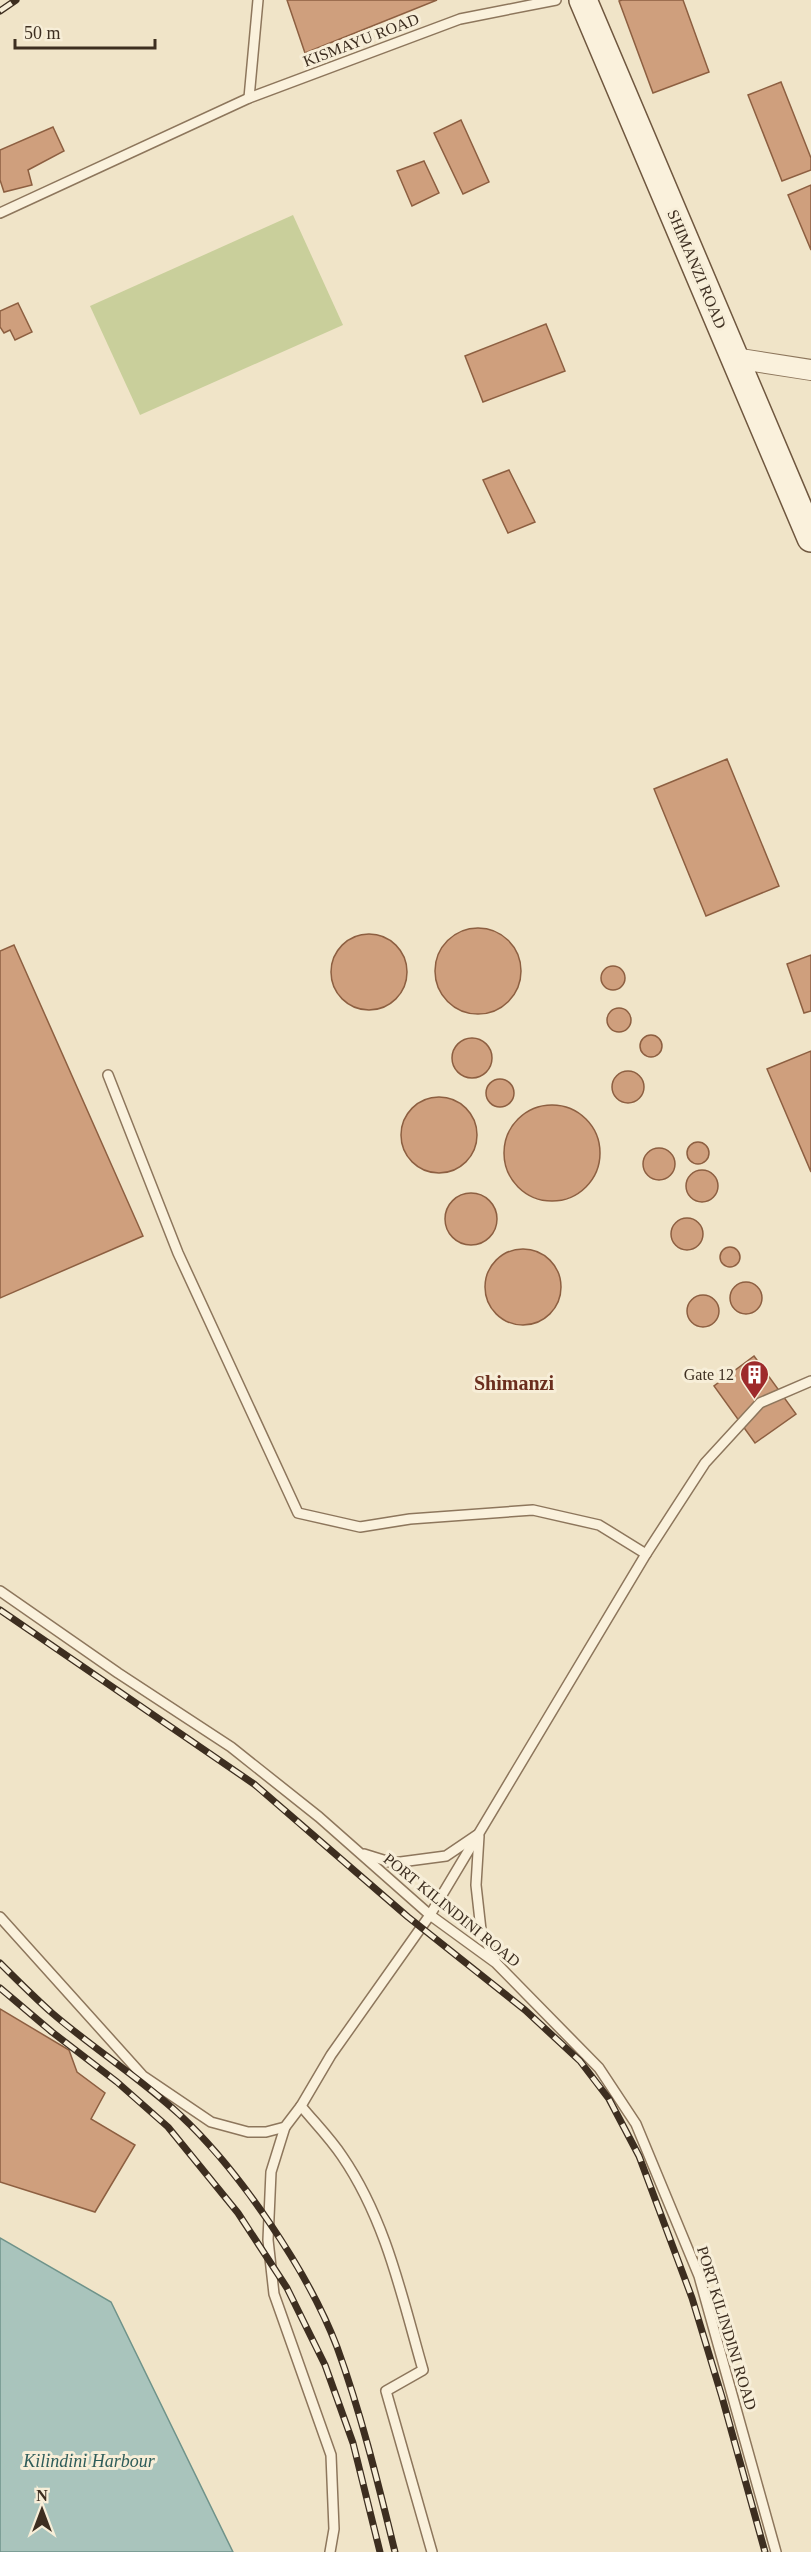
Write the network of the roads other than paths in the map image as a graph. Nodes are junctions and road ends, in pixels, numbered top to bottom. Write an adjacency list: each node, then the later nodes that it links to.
1 (258, 0): 4 (lane)
2 (556, 0): 4 (lane, KISMAYU ROAD)
3 (583, 0): 6 (main road, SHIMANZI ROAD)
4 (249, 98): 5 (lane, KISMAYU ROAD)
5 (0, 213)
6 (734, 358): 7 (street); 8 (main road, SHIMANZI ROAD)
7 (811, 370)
8 (811, 538)
9 (108, 1075): 11 (lane)
10 (811, 1381): 11 (lane)
11 (646, 1554): 13 (lane)
12 (0, 1590): 14 (lane, PORT KILINDINI ROAD)
13 (479, 1834): 14 (lane); 15 (lane); 17 (lane)
14 (359, 1852): 15 (lane, PORT KILINDINI ROAD)
15 (430, 1915): 17 (lane, PORT KILINDINI ROAD); 18 (lane)
16 (0, 1917): 19 (lane)
17 (496, 1963): 22 (lane, PORT KILINDINI ROAD)
18 (301, 2106): 19 (lane); 21 (lane)
19 (285, 2127): 20 (lane)
20 (330, 2552)
21 (432, 2552)
22 (776, 2552)

